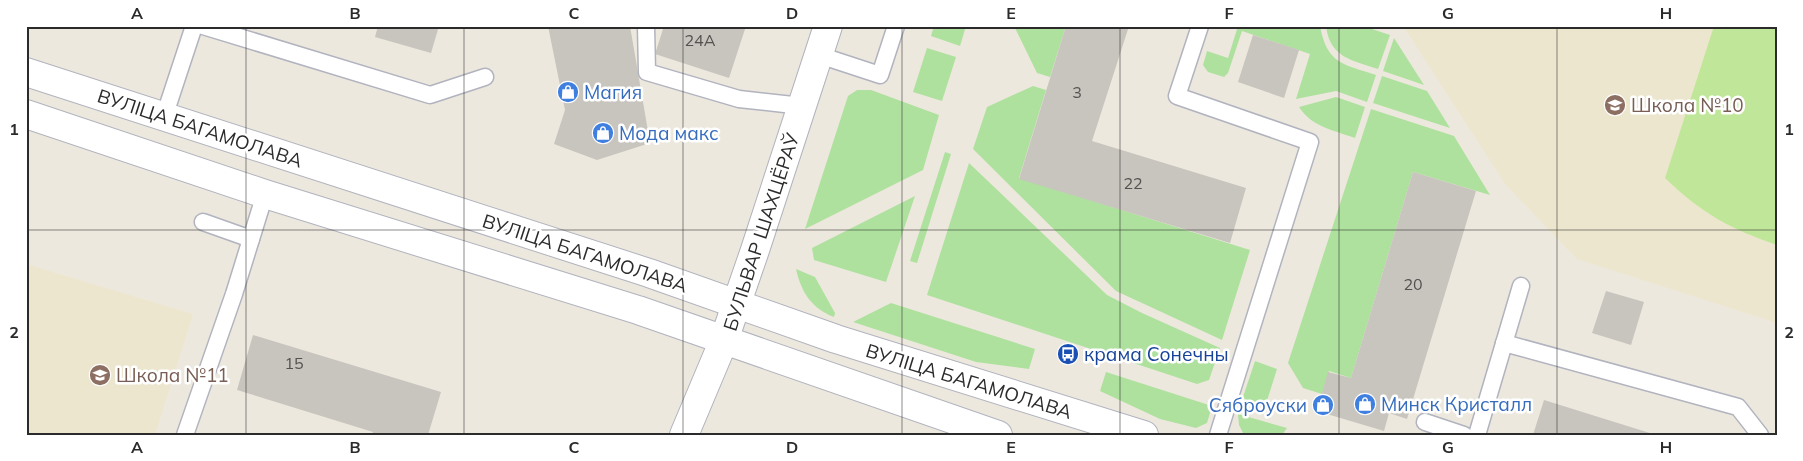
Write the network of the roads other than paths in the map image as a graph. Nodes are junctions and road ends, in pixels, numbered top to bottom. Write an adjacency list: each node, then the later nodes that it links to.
1 (194, 26): 12 (lane)
2 (203, 26): 9 (lane)
3 (646, 26): 10 (lane)
4 (828, 26): 7 (main road, БУЛЬВАР ШАХЦЁРАЎ)
5 (896, 26): 7 (lane)
6 (1200, 26): 27 (lane)
7 (819, 55): 10 (main road, БУЛЬВАР ШАХЦЁРАЎ)
8 (26, 72): 12 (main road, ВУЛІЦА БАГАМОЛАВА)
9 (485, 77)
10 (802, 106): 18 (main road, БУЛЬВАР ШАХЦЁРАЎ)
11 (26, 114): 14 (main road, ВУЛІЦА БАГАМОЛАВА)
12 (164, 117): 13 (main road, ВУЛІЦА БАГАМОЛАВА)
13 (279, 153): 14 (main road); 18 (main road, ВУЛІЦА БАГАМОЛАВА)
14 (265, 194): 16 (lane); 19 (main road, ВУЛІЦА БАГАМОЛАВА)
15 (203, 222): 16 (lane)
16 (251, 240): 23 (lane)
17 (1521, 286): 20 (lane)
18 (737, 303): 19 (main road, БУЛЬВАР ШАХЦЁРАЎ); 26 (main road, ВУЛІЦА БАГАМОЛАВА)
19 (724, 340): 22 (main road, ВУЛІЦА БАГАМОЛАВА); 24 (main road, БУЛЬВАР ШАХЦЁРАЎ)
20 (1504, 343): 29 (lane); 30 (lane)
21 (1425, 422): 28 (lane)
22 (953, 428): 25 (main road, ВУЛІЦА БАГАМОЛАВА)
23 (186, 435)
24 (684, 435)
25 (998, 435)
26 (1144, 435)
27 (1218, 435)
28 (1464, 435)
29 (1477, 435)
30 (1760, 435)

